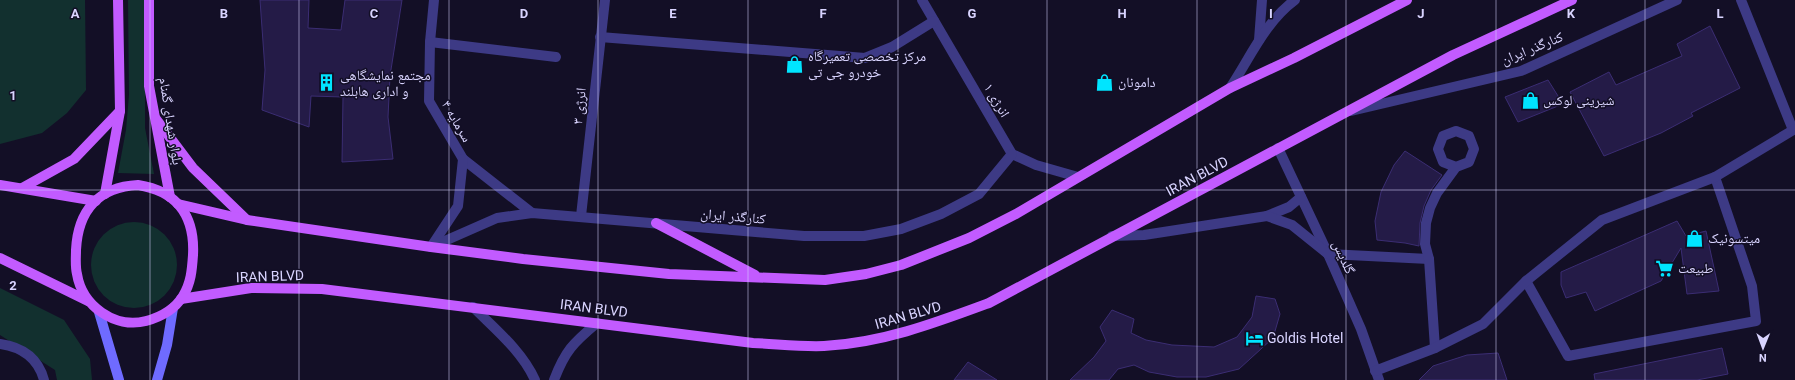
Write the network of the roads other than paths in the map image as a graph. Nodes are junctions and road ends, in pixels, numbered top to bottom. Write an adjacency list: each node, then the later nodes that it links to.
1 (118, 0): 18 (main road)
2 (149, 0): 20 (main road, بلوار شهدای گمنام)
3 (434, 0): 15 (street, سرمایه ۴)
4 (605, 0): 13 (street, انرژی ۳)
5 (922, 0): 12 (street, انرژی ۱)
6 (1262, 0): 14 (street)
7 (1295, 0): 14 (street)
8 (1407, 0): 17 (main road)
9 (1572, 0): 19 (main road, IRAN BLVD)
10 (1677, 0): 19 (street, کنارگذر ایران)
11 (1741, 0): 21 (street)
12 (934, 21): 13 (street); 23 (street, انرژی ۱)
13 (600, 38): 36 (street, انرژی ۳)
14 (1259, 40): 17 (street)
15 (430, 42): 16 (street); 24 (street, سرمایه ۴)
16 (556, 57)
17 (1230, 88): 26 (main road)
18 (120, 111): 29 (main road); 30 (main road)
19 (1343, 113): 22 (main road, IRAN BLVD)
20 (155, 118): 31 (main road, بلوار شهدای گمنام); 38 (main road)
21 (1794, 130): 27 (street)
22 (1278, 148): 32 (street, گلدیس); 40 (main road, IRAN BLVD)
23 (1012, 154): 26 (street); 39 (street, کنارگذر ایران)
24 (463, 159): 35 (street); 41 (street)
25 (1456, 167): 44 (street)
26 (1078, 177): 45 (main road)
27 (1715, 177): 46 (street); 46 (street)
28 (0, 185): 29 (main road)
29 (22, 188): 33 (main road)
30 (105, 194): 31 (main road); 33 (main road)
31 (170, 197): 34 (main road)
32 (1301, 197): 37 (street); 42 (street, گلدیس)
33 (96, 201): 48 (main road)
34 (178, 204): 38 (main road); 47 (main road)
35 (532, 213): 36 (street, کنارگذر ایران); 41 (street, کنارگذر ایران)
36 (581, 216): 39 (street, کنارگذر ایران)
37 (1267, 216): 40 (street); 42 (street)
38 (247, 220): 41 (main road)
39 (656, 223): 45 (main road)
40 (1112, 236): 52 (main road, IRAN BLVD)
41 (431, 248): 45 (main road)
42 (1328, 254): 44 (street); 55 (street, گلدیس)
43 (0, 258): 48 (main road)
44 (1429, 259): 54 (street)
45 (759, 277)
46 (1526, 280): 54 (street)
47 (181, 299): 49 (main road, IRAN BLVD); 50 (main road)
48 (90, 302): 51 (main road)
49 (473, 307): 52 (main road, IRAN BLVD); 59 (street)
50 (173, 308): 51 (main road); 58 (street)
51 (100, 312): 57 (street)
52 (597, 323): 60 (street)
53 (0, 344): 56 (street)
54 (1435, 348): 55 (street)
55 (1377, 375)
56 (44, 380)
57 (119, 380)
58 (157, 380)
59 (535, 380)
60 (554, 380)

